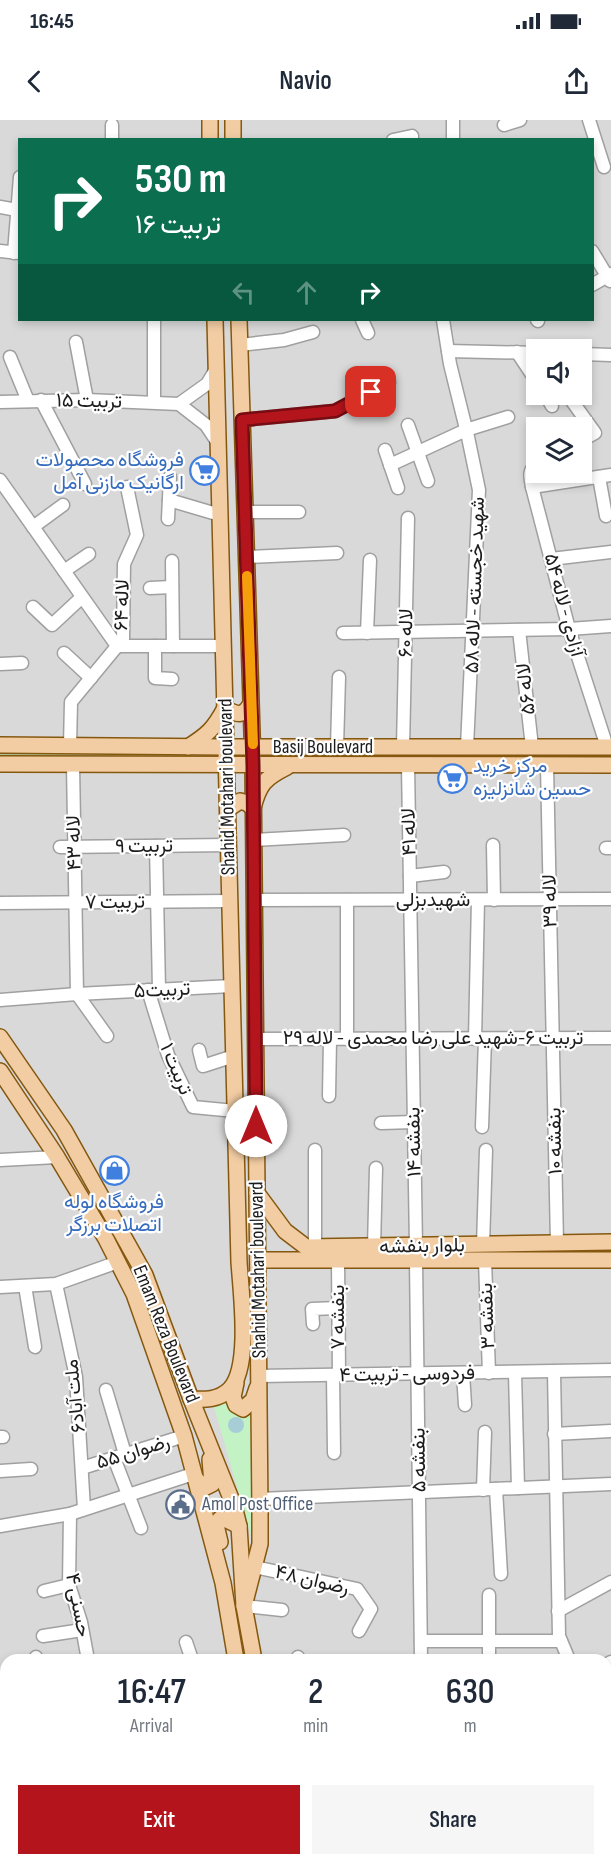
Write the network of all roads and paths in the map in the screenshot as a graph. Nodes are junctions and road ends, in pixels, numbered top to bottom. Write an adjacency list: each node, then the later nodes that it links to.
1 (210, 120): 9 (main road)
2 (233, 120): 10 (main road)
3 (453, 120): 11 (street)
4 (520, 120): 7 (street)
5 (589, 120): 12 (street)
6 (112, 125): 8 (street)
7 (504, 125)
8 (112, 138)
9 (210, 138)
10 (233, 138)
11 (453, 138)
12 (603, 168)
13 (18, 199): 15 (street)
14 (0, 207): 15 (street)
15 (17, 210): 17 (street)
16 (0, 251): 17 (street)
17 (17, 253)
18 (594, 255): 19 (street)
19 (610, 277): 20 (street)
20 (594, 284)
21 (154, 321): 43 (street)
22 (215, 321): 37 (main road, Shahid Motahari boulevard)
23 (239, 321): 29 (main road, Shahid Motahari boulevard)
24 (362, 321): 27 (street)
25 (443, 321): 30 (street, شهید خجسته - لاله ۵۸)
26 (313, 332): 29 (street)
27 (368, 333)
28 (76, 342): 40 (street)
29 (240, 345): 46 (main road, Shahid Motahari boulevard)
30 (448, 351): 31 (street); 48 (street, شهید خجسته - لاله ۵۸)
31 (517, 352): 32 (street); 36 (street)
32 (526, 352)
33 (592, 354): 34 (street)
34 (611, 354)
35 (10, 357): 41 (street)
36 (526, 366)
37 (216, 369): 44 (street); 49 (main road, Shahid Motahari boulevard)
38 (389, 382): 46 (street)
39 (41, 400): 40 (street, تربیت ۱۵); 41 (street, تربیت ۱۵); 58 (street)
40 (87, 400): 43 (street, تربیت ۱۵)
41 (28, 401): 42 (street, تربیت ۱۵)
42 (0, 402)
43 (153, 402): 44 (street, تربیت ۱۵)
44 (179, 404): 49 (street)
45 (508, 417): 48 (street)
46 (242, 420): 64 (main road, Shahid Motahari boulevard)
47 (408, 425): 51 (street)
48 (466, 430): 51 (street); 86 (street, شهید خجسته - لاله ۵۸)
49 (218, 443): 66 (main road, Shahid Motahari boulevard)
50 (385, 450): 52 (street)
51 (417, 453): 52 (street); 56 (street)
52 (390, 465): 61 (street)
53 (605, 476): 60 (street); 67 (street)
54 (170, 477): 62 (street)
55 (0, 480): 70 (street)
56 (428, 481)
57 (531, 483): 60 (street, آزادی - لاله ۵۴)
58 (85, 484)
59 (127, 487): 90 (street, لاله ۶۴)
60 (532, 487): 75 (street, آزادی - لاله ۵۴)
61 (398, 488)
62 (169, 500): 66 (street); 69 (street)
63 (63, 505): 70 (street)
64 (245, 512): 65 (street); 74 (main road, Shahid Motahari boulevard)
65 (299, 512)
66 (220, 515): 93 (main road, Shahid Motahari boulevard)
67 (606, 516)
68 (408, 518): 87 (street, لاله ۶۰)
69 (168, 519)
70 (33, 527): 78 (street)
71 (611, 552): 75 (street)
72 (337, 553): 74 (street)
73 (89, 554): 78 (street)
74 (247, 557): 100 (main road, Shahid Motahari boulevard)
75 (551, 559): 84 (street, آزادی - لاله ۵۴)
76 (370, 560): 89 (street)
77 (172, 561): 79 (street)
78 (64, 571): 81 (street)
79 (172, 587): 80 (street); 92 (street)
80 (150, 588)
81 (82, 597): 82 (street); 90 (street)
82 (33, 607)
83 (611, 626): 84 (street)
84 (568, 629): 85 (street); 112 (street, آزادی - لاله ۵۴)
85 (519, 630): 86 (street); 111 (street, لاله ۵۶)
86 (473, 631): 87 (street); 110 (street, شهید خجسته - لاله ۵۸)
87 (406, 632): 89 (street); 109 (street, لاله ۶۰)
88 (343, 633): 89 (street)
89 (367, 633)
90 (117, 646): 91 (street); 98 (street, لاله ۶۴)
91 (155, 646): 92 (street); 99 (street)
92 (173, 646): 93 (street)
93 (224, 646): 101 (main road, Shahid Motahari boulevard)
94 (64, 653): 98 (street)
95 (22, 663): 96 (street)
96 (0, 664)
97 (339, 677): 108 (street)
98 (91, 678): 103 (street, لاله ۶۴)
99 (172, 679)
100 (251, 703): 101 (main road); 106 (main road, Shahid Motahari boulevard); 107 (main road)
101 (225, 708): 104 (main road); 105 (main road, Shahid Motahari boulevard)
102 (0, 745): 103 (main road, Basij Boulevard)
103 (70, 746): 104 (main road, Basij Boulevard)
104 (188, 747): 105 (main road, Basij Boulevard); 115 (main road)
105 (226, 747): 106 (main road, Basij Boulevard); 116 (main road, Shahid Motahari boulevard)
106 (253, 747): 107 (main road, Basij Boulevard); 117 (main road, Shahid Motahari boulevard)
107 (292, 747): 108 (main road, Basij Boulevard); 118 (main road)
108 (337, 747): 109 (main road, Basij Boulevard)
109 (403, 747): 110 (main road, Basij Boulevard)
110 (467, 747): 111 (main road, Basij Boulevard)
111 (532, 747): 112 (main road, Basij Boulevard)
112 (609, 747)
113 (0, 764): 114 (main road, Basij Boulevard)
114 (73, 765): 115 (main road, Basij Boulevard); 130 (street, لاله ۴۳)
115 (190, 765): 116 (main road, Basij Boulevard); 123 (main road)
116 (227, 765): 117 (main road, Basij Boulevard); 123 (main road, Shahid Motahari boulevard)
117 (253, 765): 118 (main road, Basij Boulevard); 122 (main road, Shahid Motahari boulevard)
118 (291, 765): 119 (main road, Basij Boulevard); 122 (main road)
119 (408, 765): 120 (main road, Basij Boulevard); 132 (street, لاله ۴۱)
120 (547, 765): 121 (main road, Basij Boulevard); 139 (street, لاله ۳۹)
121 (611, 765)
122 (253, 808): 123 (main road); 125 (main road, Shahid Motahari boulevard)
123 (228, 809): 126 (main road, Shahid Motahari boulevard)
124 (344, 835): 125 (street)
125 (253, 840): 134 (main road, Shahid Motahari boulevard)
126 (229, 844): 128 (street, تربیت ۹); 140 (main road, Shahid Motahari boulevard)
127 (493, 845): 138 (street)
128 (156, 846): 130 (street, تربیت ۹); 141 (street)
129 (60, 847): 130 (street, تربیت ۹)
130 (74, 847): 143 (street, لاله ۴۳)
131 (444, 872): 132 (street)
132 (410, 876): 136 (street, لاله ۴۱)
133 (611, 899): 139 (street, شهیدبزلی)
134 (254, 900): 135 (street, شهیدبزلی); 152 (main road, Shahid Motahari boulevard)
135 (347, 900): 136 (street, شهیدبزلی); 154 (street)
136 (410, 900): 137 (street, شهیدبزلی); 155 (street, لاله ۴۱)
137 (478, 900): 138 (street, شهیدبزلی); 156 (street)
138 (494, 900): 139 (street, شهیدبزلی)
139 (550, 900): 150 (street, لاله ۳۹)
140 (230, 901): 141 (street, تربیت ۷); 144 (main road, Shahid Motahari boulevard)
141 (157, 902): 143 (street, تربیت ۷); 145 (street)
142 (0, 903): 143 (street, تربیت ۷)
143 (75, 903): 146 (street, لاله ۴۳)
144 (232, 986): 145 (street, تربیت۵); 158 (main road, Shahid Motahari boulevard)
145 (154, 990): 146 (street, تربیت۵); 161 (street, تربیت ۱)
146 (77, 994): 147 (street, تربیت۵); 148 (street)
147 (0, 1000)
148 (107, 1036)
149 (0, 1037): 199 (main road, Emam Reza Boulevard)
150 (553, 1038): 151 (street, تربیت ۶-شهید علی رضا محمدی - لاله ۲۹); 156 (street, تربیت ۶-شهید علی رضا محمدی - لاله ۲۹); 174 (street, بنفشه ۱۰)
151 (611, 1038)
152 (255, 1039): 153 (street, تربیت ۶-شهید علی رضا محمدی - لاله ۲۹); 171 (main road, Shahid Motahari boulevard)
153 (330, 1039): 154 (street, تربیت ۶-شهید علی رضا محمدی - لاله ۲۹); 160 (street)
154 (347, 1039): 155 (street, تربیت ۶-شهید علی رضا محمدی - لاله ۲۹)
155 (412, 1039): 156 (street, تربیت ۶-شهید علی رضا محمدی - لاله ۲۹); 162 (street, بنفشه ۱۴)
156 (480, 1039): 164 (street)
157 (199, 1050): 158 (street)
158 (234, 1056): 161 (main road, Shahid Motahari boulevard)
159 (0, 1071): 167 (main road, Emam Reza Boulevard)
160 (329, 1096)
161 (235, 1112): 170 (main road, Shahid Motahari boulevard)
162 (414, 1122): 163 (street); 178 (street, بنفشه ۱۴)
163 (381, 1123)
164 (482, 1127)
165 (315, 1150): 176 (street)
166 (486, 1150): 177 (street, بنفشه ۳)
167 (57, 1157): 168 (street); 182 (main road, Emam Reza Boulevard)
168 (0, 1160)
169 (376, 1168): 175 (street)
170 (237, 1170): 171 (main road); 197 (main road, Shahid Motahari boulevard)
171 (257, 1170): 172 (main road, Shahid Motahari boulevard)
172 (257, 1193): 176 (main road, بلوار بنفشه); 179 (main road, Shahid Motahari boulevard)
173 (611, 1242): 174 (main road, بلوار بنفشه)
174 (557, 1243): 177 (main road, بلوار بنفشه)
175 (374, 1247): 176 (main road, بلوار بنفشه); 178 (main road, بلوار بنفشه)
176 (315, 1248)
177 (484, 1252): 178 (main road, بلوار بنفشه); 181 (main road, بلوار بنفشه); 193 (street, بنفشه ۳)
178 (416, 1253): 180 (main road, بلوار بنفشه); 194 (street, بنفشه ۵)
179 (258, 1260): 180 (main road, بلوار بنفشه); 196 (main road, Shahid Motahari boulevard)
180 (338, 1260): 186 (street, بنفشه ۷)
181 (611, 1260)
182 (118, 1262): 183 (street); 205 (main road, Emam Reza Boulevard)
183 (56, 1284): 184 (street); 208 (street, ملت آباد۶)
184 (25, 1286): 185 (street); 188 (street)
185 (0, 1287)
186 (338, 1308): 187 (street); 195 (street, بنفشه ۷)
187 (313, 1324)
188 (35, 1347)
189 (611, 1370): 191 (street, فردوسی - تربیت ۴)
190 (516, 1372): 191 (street, فردوسی - تربیت ۴); 193 (street, فردوسی - تربیت ۴); 214 (street)
191 (554, 1372): 204 (street)
192 (463, 1373): 193 (street, فردوسی - تربیت ۴); 194 (street, فردوسی - تربیت ۴); 200 (street)
193 (489, 1373)
194 (417, 1374): 195 (street, فردوسی - تربیت ۴); 217 (street, بنفشه ۵)
195 (336, 1375): 196 (street, فردوسی - تربیت ۴); 206 (street, بنفشه ۷)
196 (259, 1379): 197 (main road); 219 (main road, Shahid Motahari boulevard)
197 (236, 1383): 199 (main road, Shahid Motahari boulevard)
198 (106, 1390): 207 (street)
199 (191, 1399): 203 (main road, Emam Reza Boulevard)
200 (465, 1405)
201 (611, 1431): 204 (street)
202 (485, 1432): 216 (street)
203 (206, 1434): 211 (main road); 223 (main road, Emam Reza Boulevard)
204 (554, 1434): 213 (street)
205 (184, 1436): 207 (street, رضوان ۵۵); 211 (main road, Emam Reza Boulevard)
206 (334, 1454)
207 (120, 1456): 208 (street, رضوان ۵۵); 218 (street)
208 (82, 1468): 220 (street, ملت آباد۶)
209 (31, 1469): 210 (street)
210 (0, 1471)
211 (194, 1476): 218 (street); 228 (main road, Emam Reza Boulevard)
212 (611, 1484): 213 (street)
213 (555, 1486): 214 (street); 234 (street)
214 (518, 1488): 215 (street)
215 (496, 1489): 216 (street); 226 (street)
216 (483, 1490): 217 (street)
217 (419, 1492): 219 (street); 238 (street, بنفشه ۵)
218 (128, 1494): 220 (street); 224 (street)
219 (260, 1499): 225 (main road, Shahid Motahari boulevard)
220 (84, 1509): 221 (street)
221 (70, 1514): 222 (street); 229 (street, حسنی ۴)
222 (0, 1526)
223 (239, 1526): 228 (main road); 232 (main road, Emam Reza Boulevard)
224 (141, 1528)
225 (255, 1567): 232 (main road, Shahid Motahari boulevard); 236 (street, رضوان ۴۸)
226 (501, 1574)
227 (611, 1582): 234 (street)
228 (223, 1583): 244 (main road, Emam Reza Boulevard)
229 (69, 1585): 230 (street); 235 (street, حسنی ۴)
230 (44, 1591)
231 (489, 1595): 239 (street)
232 (244, 1606): 233 (street); 245 (main road, Emam Reza Boulevard)
233 (282, 1610)
234 (558, 1611): 240 (street)
235 (82, 1630): 237 (street); 242 (street, حسنی ۴)
236 (359, 1632)
237 (43, 1636)
238 (421, 1641): 239 (street); 246 (street, بنفشه ۵)
239 (489, 1641): 240 (street); 247 (street)
240 (561, 1641): 248 (street)
241 (186, 1642): 243 (street)
242 (87, 1654)
243 (190, 1654)
244 (235, 1654)
245 (253, 1654)
246 (422, 1654)
247 (489, 1654)
248 (566, 1654)

